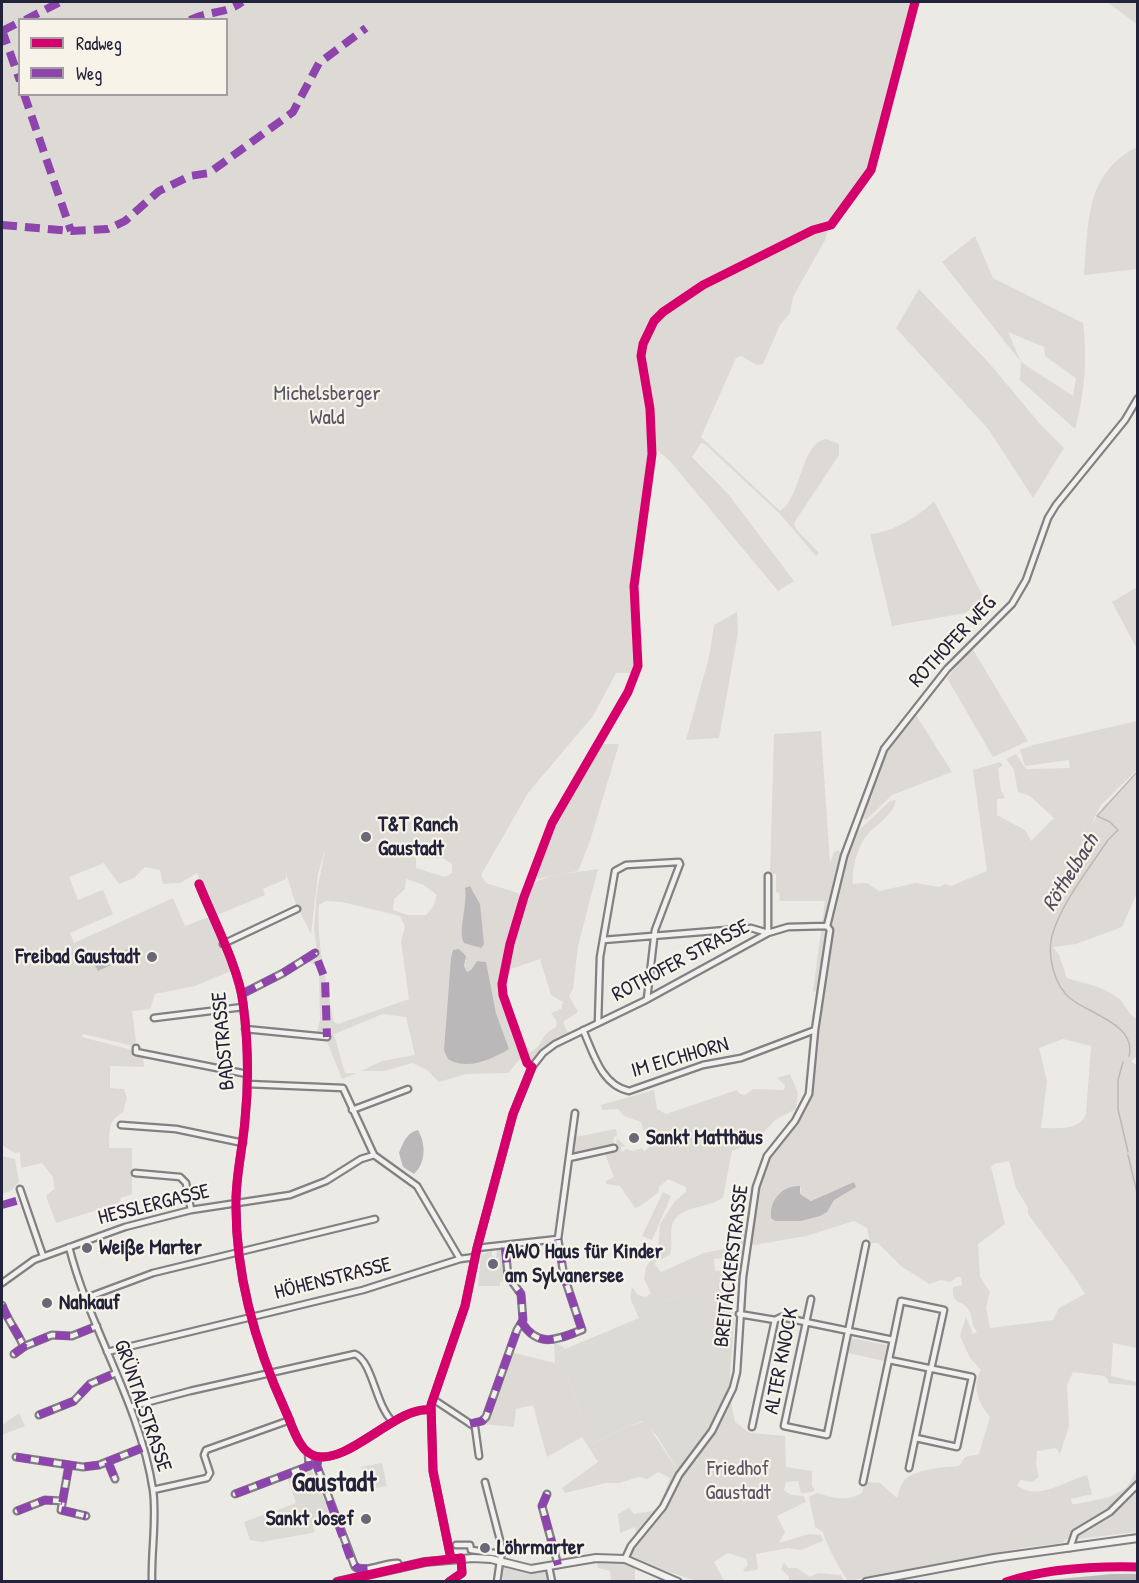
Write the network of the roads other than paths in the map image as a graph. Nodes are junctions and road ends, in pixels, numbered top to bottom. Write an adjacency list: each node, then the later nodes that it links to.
1 (1137, 398): 5 (street, ROTHOFER WEG)
2 (768, 876): 6 (street)
3 (198, 884): 9 (street, BADSTRASSE)
4 (297, 909): 9 (street)
5 (827, 926): 6 (street, ROTHOFER STRASSE); 18 (street, BREITÄCKERSTRASSE)
6 (768, 933): 7 (street); 12 (street, ROTHOFER STRASSE)
7 (654, 935): 8 (street); 8 (street); 12 (street)
8 (603, 940): 15 (street)
9 (223, 944): 11 (street, BADSTRASSE)
10 (315, 953): 11 (street)
11 (242, 994): 13 (street, BADSTRASSE)
12 (647, 999): 15 (street, ROTHOFER STRASSE)
13 (243, 1007): 14 (street); 16 (street, BADSTRASSE)
14 (154, 1018)
15 (598, 1023): 17 (street, ROTHOFER STRASSE)
16 (245, 1029): 19 (street); 21 (street, BADSTRASSE)
17 (583, 1030): 18 (street, IM EICHHORN); 40 (street, ROTHOFER STRASSE)
18 (815, 1030): 49 (street, BREITÄCKERSTRASSE)
19 (327, 1037)
20 (136, 1048): 21 (street)
21 (247, 1074): 22 (street, BADSTRASSE)
22 (247, 1084): 24 (street); 27 (street, BADSTRASSE)
23 (408, 1089): 24 (street)
24 (352, 1110): 29 (street)
25 (575, 1113): 30 (street)
26 (121, 1125): 27 (street)
27 (243, 1143): 33 (street, BADSTRASSE)
28 (614, 1148): 30 (street)
29 (374, 1155): 33 (street, HESSLERGASSE); 44 (street)
30 (569, 1158): 36 (street)
31 (135, 1173): 34 (street)
32 (20, 1189): 42 (street)
33 (236, 1203): 34 (street, HESSLERGASSE); 41 (street, BADSTRASSE)
34 (191, 1210): 39 (street, HESSLERGASSE)
35 (375, 1219): 41 (street)
36 (558, 1239): 38 (street); 53 (street)
37 (866, 1244): 55 (street)
38 (505, 1245): 40 (street); 53 (street)
39 (69, 1247): 42 (street, HESSLERGASSE); 46 (street, GRÜNTALSTRASSE)
40 (477, 1248): 43 (street, ROTHOFER STRASSE)
41 (240, 1253): 46 (street); 50 (street, BADSTRASSE)
42 (44, 1256): 45 (street, HESSLERGASSE)
43 (475, 1257): 44 (street, HÖHENSTRASSE); 64 (street, ROTHOFER STRASSE)
44 (460, 1259): 50 (street, HÖHENSTRASSE)
45 (2, 1283)
46 (86, 1298): 54 (street, GRÜNTALSTRASSE)
47 (811, 1299): 52 (street, ALTER KNOCK)
48 (2, 1305): 57 (street)
49 (739, 1314): 51 (street); 98 (street, BREITÄCKERSTRASSE)
50 (251, 1315): 58 (street, HÖHENSTRASSE); 62 (street, BADSTRASSE)
51 (775, 1320): 52 (street); 71 (street)
52 (806, 1322): 55 (street); 55 (street, ALTER KNOCK)
53 (522, 1323): 70 (street)
54 (97, 1326): 57 (street); 58 (street, GRÜNTALSTRASSE)
55 (849, 1331): 56 (street)
56 (893, 1340): 60 (street); 61 (street)
57 (24, 1347): 59 (street)
58 (107, 1352): 63 (street, GRÜNTALSTRASSE)
59 (14, 1354)
60 (889, 1360): 61 (street); 84 (street)
61 (931, 1369): 72 (street); 72 (street)
62 (270, 1372): 65 (street); 68 (street, BADSTRASSE); 69 (street)
63 (116, 1373): 65 (street, GRÜNTALSTRASSE); 67 (street)
64 (433, 1399): 66 (street, ROTHOFER STRASSE); 70 (street)
65 (130, 1407): 73 (street, GRÜNTALSTRASSE)
66 (430, 1410): 69 (street); 97 (street, ROTHOFER STRASSE)
67 (39, 1415)
68 (290, 1420): 74 (street, BADSTRASSE); 86 (street)
69 (393, 1422): 77 (street)
70 (470, 1424): 75 (street)
71 (752, 1427)
72 (916, 1438): 81 (street)
73 (142, 1448): 78 (street); 86 (street, GRÜNTALSTRASSE)
74 (308, 1452): 77 (street); 80 (street)
75 (479, 1455)
76 (16, 1457): 79 (street)
77 (318, 1460): 80 (street); 102 (street)
78 (108, 1462): 79 (street); 82 (street)
79 (69, 1465): 89 (street)
80 (309, 1466): 87 (street)
81 (909, 1467)
82 (115, 1479)
83 (485, 1482): 95 (street)
84 (863, 1482)
85 (1137, 1484): 94 (street)
86 (153, 1490): 103 (street, GRÜNTALSTRASSE)
87 (235, 1494)
88 (547, 1494): 100 (street)
89 (62, 1501): 90 (street); 91 (street)
90 (17, 1511)
91 (86, 1516)
92 (1137, 1538): 94 (street)
93 (456, 1545): 95 (street)
94 (1070, 1548): 109 (street)
95 (502, 1554): 99 (street)
96 (460, 1558): 97 (street); 99 (street); 105 (street)
97 (451, 1559): 102 (street)
98 (625, 1559): 100 (street); 108 (street)
99 (500, 1562): 101 (street); 106 (street)
100 (558, 1564): 101 (street)
101 (549, 1567): 107 (street)
102 (400, 1568): 104 (street)
103 (152, 1581)
104 (337, 1581)
105 (449, 1581)
106 (497, 1581)
107 (552, 1581)
108 (678, 1581)
109 (866, 1581)

